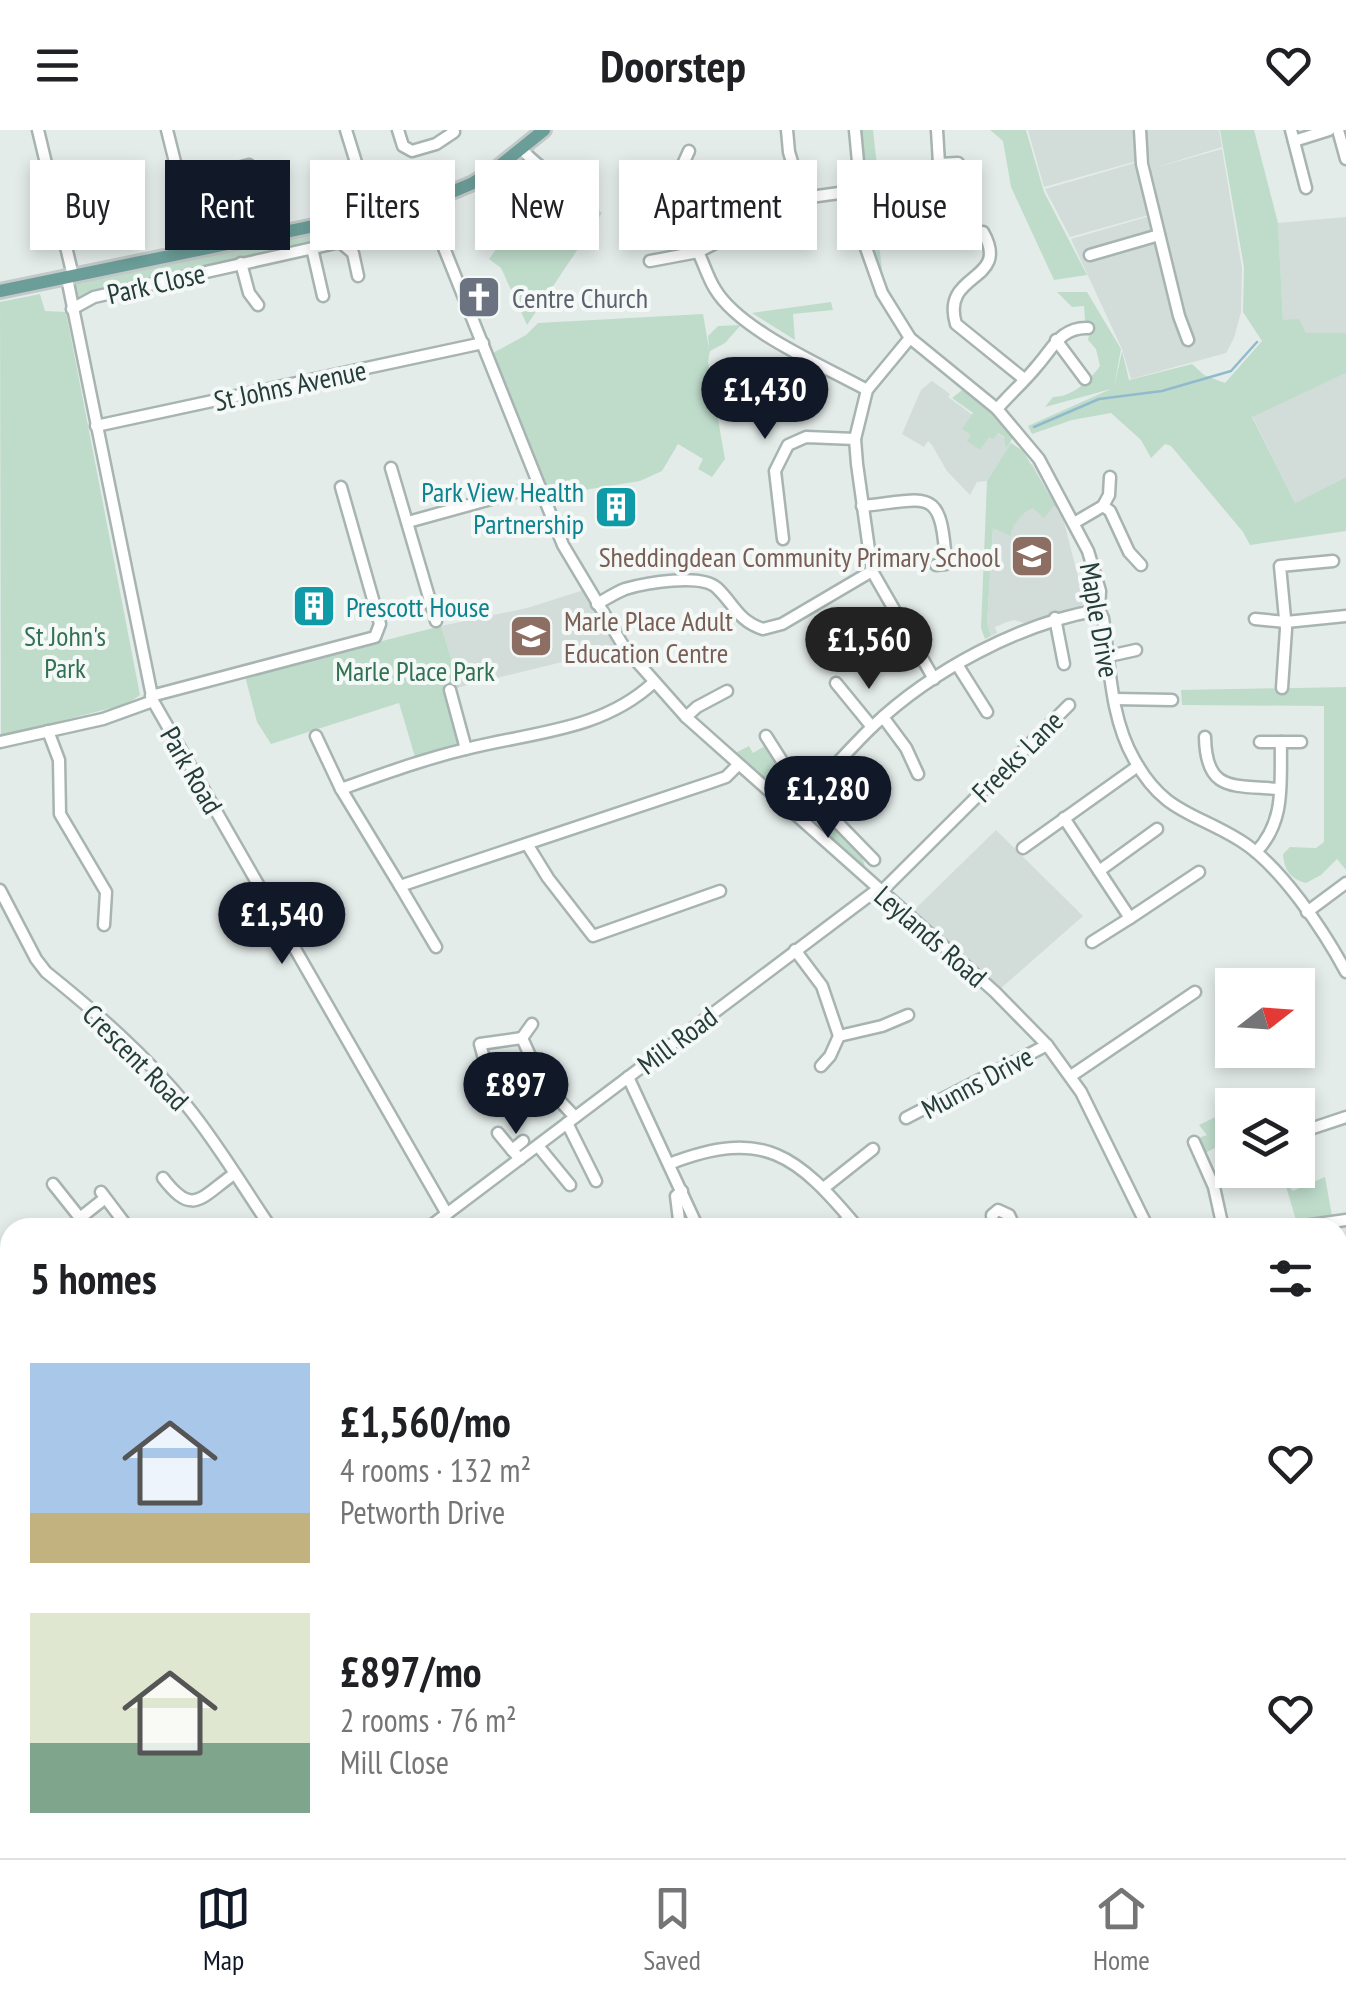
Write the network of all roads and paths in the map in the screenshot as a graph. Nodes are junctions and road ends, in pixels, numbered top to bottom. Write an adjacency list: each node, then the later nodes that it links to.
1 (38, 130): 40 (street, Park Road)
2 (167, 130): 17 (street)
3 (346, 130): 18 (street)
4 (398, 130): 12 (street)
5 (544, 130): 14 (main road)
6 (787, 130): 21 (street)
7 (854, 130): 22 (street, Maple Drive)
8 (937, 130): 23 (street)
9 (1140, 130): 27 (street)
10 (1329, 130): 13 (street)
11 (1338, 130): 16 (street)
12 (454, 132)
13 (1293, 136): 24 (street)
14 (521, 148): 19 (street); 25 (main road)
15 (684, 154): 20 (street)
16 (1346, 159)
17 (174, 160)
18 (355, 160)
19 (530, 160)
20 (682, 160)
21 (792, 160)
22 (858, 160)
23 (940, 160)
24 (1306, 188)
25 (455, 190)
26 (983, 232): 53 (street)
27 (1159, 234): 36 (street); 45 (street)
28 (310, 248): 38 (street, Park Close)
29 (197, 250): 40 (main road)
30 (312, 250): 42 (street)
31 (349, 250): 39 (street, Park Close)
32 (445, 250): 51 (street, Leylands Road)
33 (702, 250): 35 (street)
34 (869, 250): 48 (street, Maple Drive)
35 (698, 252): 37 (street); 54 (street)
36 (1090, 255)
37 (650, 261)
38 (241, 263): 43 (street, Park Close); 44 (street, Park Close)
39 (358, 276)
40 (70, 277): 41 (main road); 44 (street, Park Road)
41 (0, 292)
42 (323, 296)
43 (258, 305)
44 (72, 309): 56 (street, Park Road)
45 (1178, 316): 46 (street); 50 (street)
46 (1165, 320)
47 (1088, 328): 49 (street)
48 (910, 338): 54 (street); 55 (street, Maple Drive)
49 (1056, 340): 52 (street); 53 (street)
50 (1188, 340)
51 (483, 343): 56 (street, St Johns Avenue); 60 (street, Leylands Road)
52 (1085, 379)
53 (1024, 380): 55 (street)
54 (867, 390): 57 (street)
55 (996, 408): 65 (street, Maple Drive)
56 (96, 426): 88 (street, Park Road)
57 (855, 439): 62 (street); 66 (street)
58 (392, 468): 64 (street)
59 (1110, 478): 63 (street)
60 (538, 486): 64 (street); 71 (street, Leylands Road)
61 (341, 487): 88 (street)
62 (862, 506): 69 (street); 70 (street)
63 (1104, 506): 65 (street); 68 (street)
64 (408, 522): 76 (street)
65 (1074, 522): 72 (street, Maple Drive)
66 (783, 539)
67 (1333, 560): 77 (street)
68 (1141, 565)
69 (936, 566)
70 (872, 571): 71 (street); 82 (street)
71 (597, 604): 83 (street, Leylands Road)
72 (1099, 610): 74 (street); 79 (street, Maple Drive)
73 (1346, 616): 77 (street)
74 (1055, 618): 80 (street); 81 (street)
75 (1255, 619): 77 (street)
76 (436, 621)
77 (1286, 622): 85 (street)
78 (1136, 650): 79 (street)
79 (1109, 656): 89 (street, Maple Drive)
80 (1064, 664)
81 (958, 666): 82 (street); 92 (street)
82 (934, 679): 94 (street)
83 (654, 683): 93 (street, Leylands Road); 104 (street)
84 (836, 684): 95 (street)
85 (1282, 688)
86 (450, 690): 104 (street)
87 (726, 690): 93 (street)
88 (152, 699): 96 (street); 160 (street, Park Road)
89 (1114, 699): 90 (street); 106 (street, Maple Drive)
90 (1172, 700)
91 (1069, 705): 124 (street, Freeks Lane)
92 (987, 712)
93 (686, 717): 105 (street, Leylands Road)
94 (883, 717): 95 (street); 107 (street)
95 (872, 727): 110 (street)
96 (48, 732): 100 (street); 127 (street)
97 (316, 736): 109 (street)
98 (766, 736): 110 (street)
99 (1205, 737): 108 (street)
100 (0, 742)
101 (1260, 742): 102 (street)
102 (1280, 742): 103 (street); 108 (street)
103 (1302, 742)
104 (466, 749): 109 (street)
105 (738, 765): 111 (street, Leylands Road); 114 (street)
106 (1138, 766): 112 (street); 116 (street, Maple Drive)
107 (918, 774)
108 (1278, 788): 116 (street)
109 (342, 790): 121 (street)
110 (812, 792): 111 (street); 117 (street)
111 (792, 811): 124 (street, Leylands Road)
112 (1064, 818): 115 (street); 118 (street)
113 (1157, 829): 118 (street)
114 (527, 844): 121 (street); 123 (street)
115 (1024, 848)
116 (1256, 852): 125 (street, Maple Drive)
117 (874, 860)
118 (1100, 871): 126 (street)
119 (1199, 872): 126 (street)
120 (1346, 883): 125 (street)
121 (400, 886): 129 (street)
122 (0, 890): 153 (street, Crescent Road)
123 (720, 890)
124 (879, 891): 130 (street, Mill Road); 137 (street, Leylands Road)
125 (1307, 912): 131 (street, Maple Drive)
126 (1130, 918): 128 (street)
127 (104, 925)
128 (1092, 942)
129 (436, 947)
130 (796, 950): 135 (street); 140 (street, Mill Road)
131 (1346, 972)
132 (1195, 992): 139 (street)
133 (908, 1015): 135 (street)
134 (532, 1024): 136 (street)
135 (839, 1036): 138 (street)
136 (522, 1038): 141 (street); 144 (street)
137 (1047, 1045): 139 (street, Leylands Road); 143 (street, Munns Drive)
138 (820, 1066)
139 (1071, 1076): 171 (street, Leylands Road)
140 (628, 1078): 144 (street, Mill Road); 152 (street)
141 (475, 1092)
142 (1346, 1117): 145 (street)
143 (906, 1118)
144 (571, 1120): 149 (street, Mill Road); 155 (street)
145 (1315, 1127)
146 (498, 1133): 151 (street)
147 (523, 1141): 151 (street)
148 (1194, 1142): 172 (street)
149 (538, 1146): 151 (street, Mill Road); 157 (street)
150 (873, 1149): 158 (street)
151 (516, 1154): 160 (street, Mill Road)
152 (669, 1164): 158 (street); 159 (street)
153 (234, 1174): 154 (street); 164 (street, Crescent Road)
154 (163, 1178)
155 (596, 1181)
156 (53, 1184): 161 (street)
157 (570, 1184)
158 (825, 1187): 168 (street)
159 (682, 1191): 166 (street); 167 (street)
160 (446, 1214): 165 (street, Mill Road)
161 (80, 1218)
162 (87, 1218): 163 (street)
163 (120, 1218)
164 (264, 1218)
165 (441, 1218)
166 (678, 1218)
167 (694, 1218)
168 (849, 1218)
169 (992, 1218): 170 (street)
170 (1010, 1218)
171 (1143, 1218)
172 (1221, 1218)

